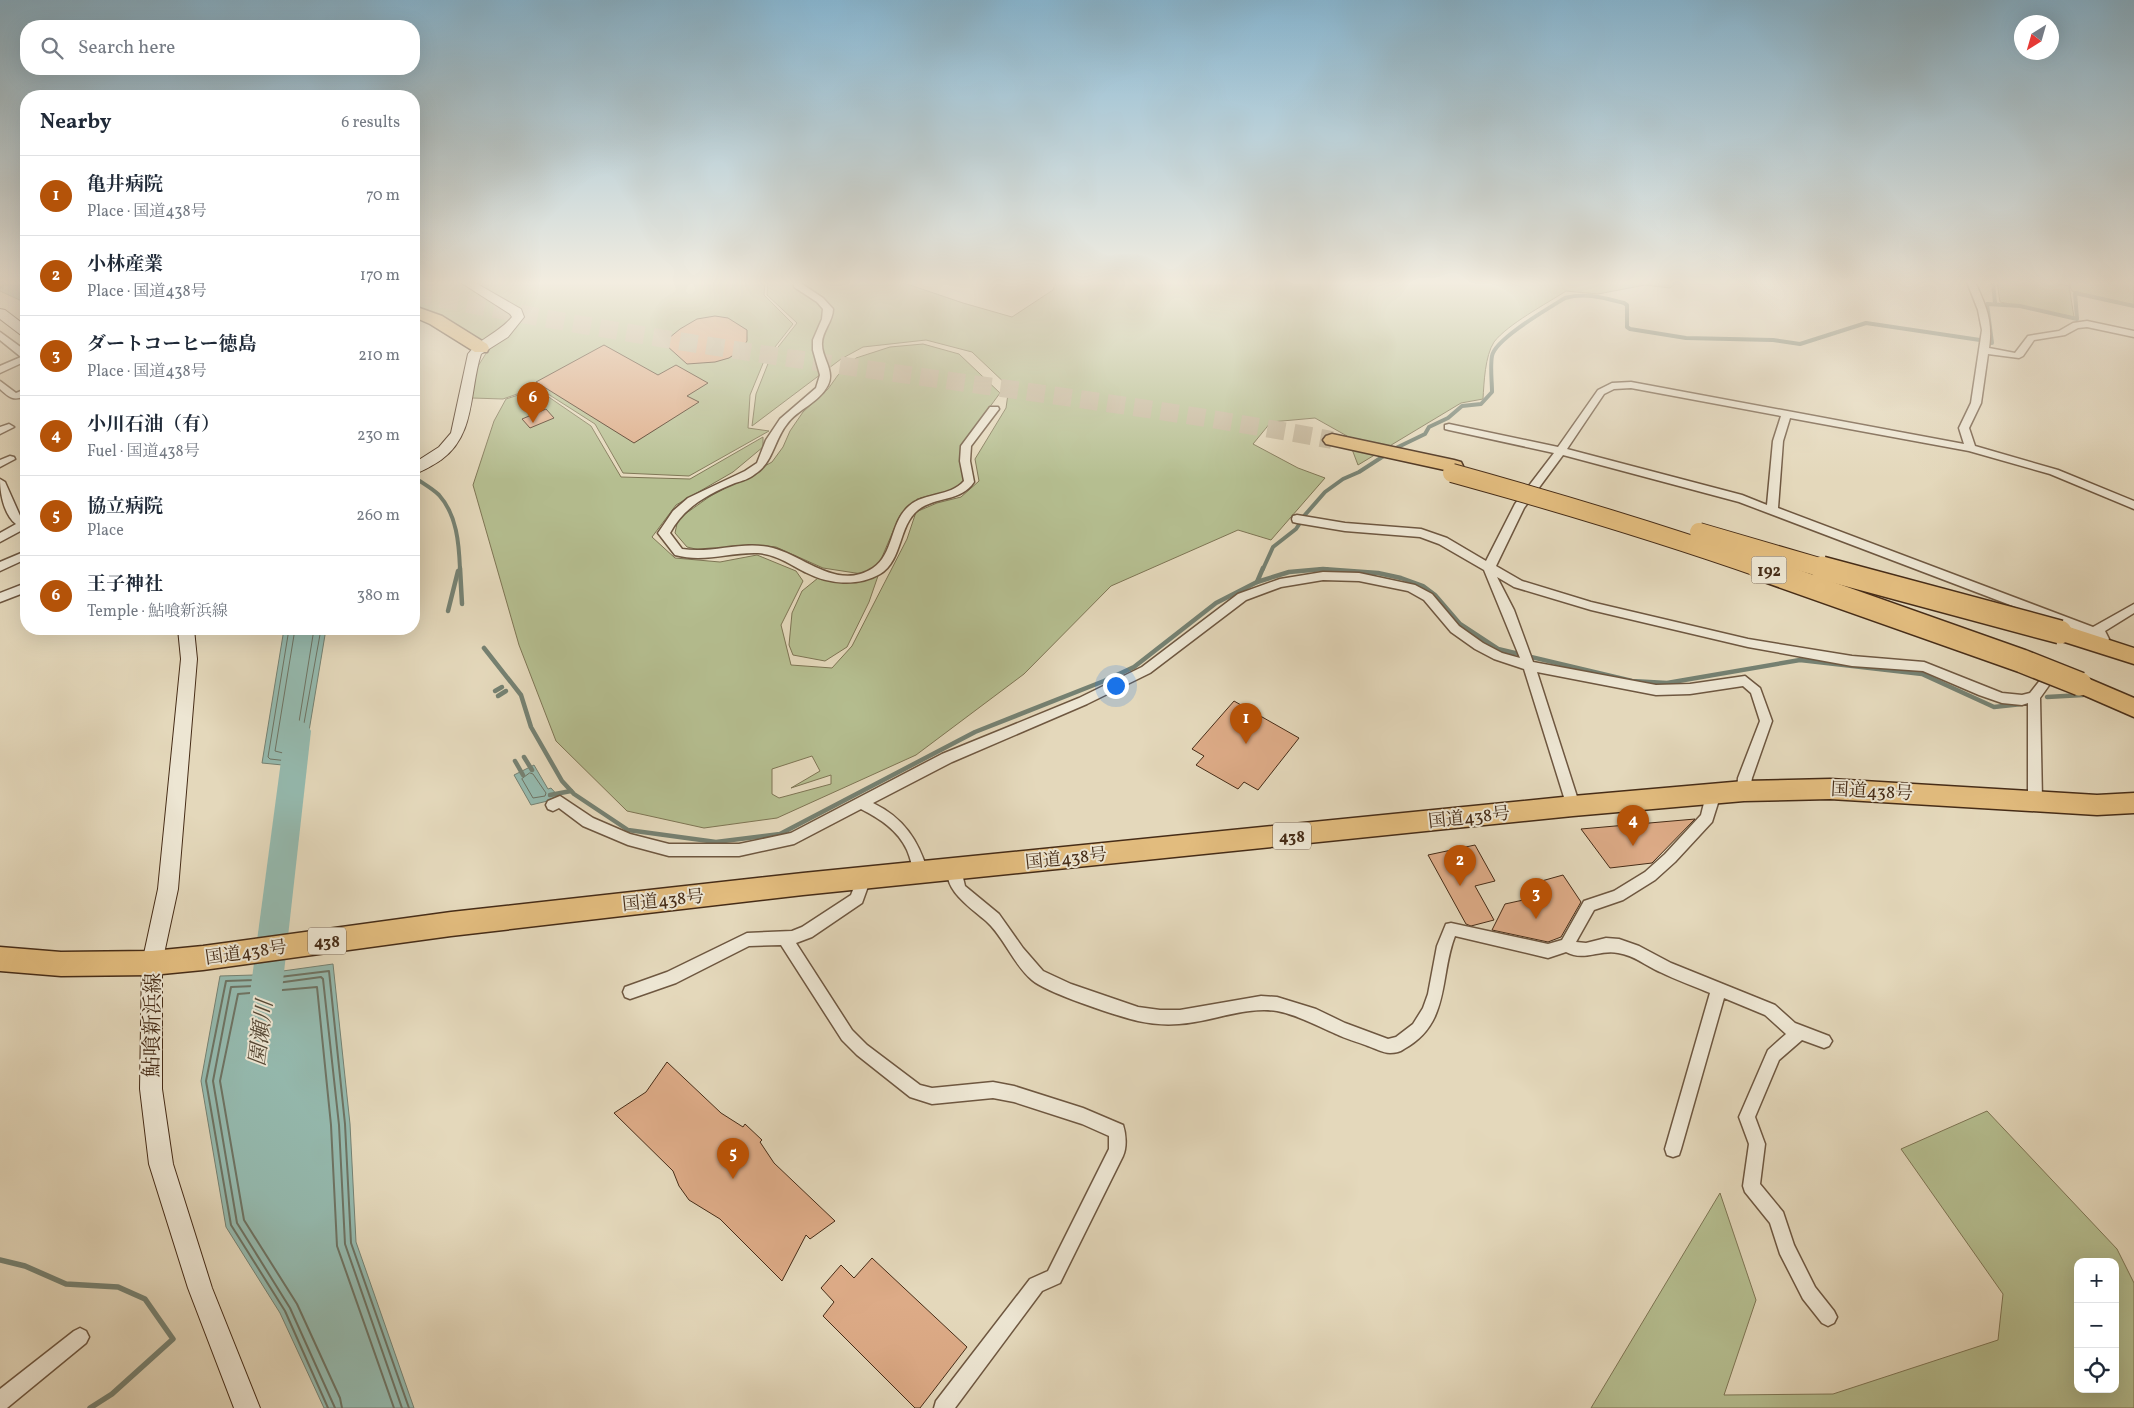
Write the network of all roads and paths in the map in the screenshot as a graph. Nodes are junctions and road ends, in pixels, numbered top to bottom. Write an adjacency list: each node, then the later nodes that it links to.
1 (468, 348): 7 (highway)
2 (474, 348): 7 (highway)
3 (483, 348): 7 (main road)
4 (817, 348): 12 (street)
5 (2023, 348): 6 (street)
6 (1984, 350): 16 (street)
7 (478, 351): 20 (main road)
8 (20, 360): 9 (street)
9 (0, 370)
10 (0, 384): 11 (street)
11 (20, 395)
12 (994, 409)
13 (1786, 415): 16 (street); 17 (street); 24 (street)
14 (1449, 427): 17 (street)
15 (1332, 442): 21 (highway, 192)
16 (1970, 448): 23 (street)
17 (1561, 451): 24 (street); 31 (street)
18 (10, 459): 19 (street)
19 (0, 464)
20 (420, 466)
21 (1453, 470): 36 (highway, 192, bridge); 41 (highway, 192, bridge)
22 (0, 482): 26 (street)
23 (2134, 505)
24 (1772, 510): 36 (street)
25 (1297, 520): 31 (street)
26 (20, 521)
27 (20, 526): 28 (street)
28 (0, 538)
29 (20, 557): 30 (street)
30 (0, 567)
31 (1490, 569): 38 (street); 40 (street)
32 (20, 590): 33 (street)
33 (0, 598)
34 (2134, 608): 36 (street)
35 (187, 635): 55 (main road, 鮎喰新浜線)
36 (2103, 640): 37 (highway, 192)
37 (2134, 656)
38 (1527, 665): 42 (street); 45 (street); 48 (street)
39 (2048, 681): 40 (street)
40 (2034, 697): 44 (street)
41 (2134, 708)
42 (1744, 791): 43 (highway, 国道438号 / 438); 44 (highway, 国道438号 / 438)
43 (1710, 794): 48 (highway, 国道438号 / 438); 53 (street)
44 (2035, 800): 46 (highway, 国道438号 / 438)
45 (861, 803): 47 (street); 50 (street)
46 (2134, 803)
47 (553, 805)
48 (1573, 806): 49 (highway, 国道438号 / 438)
49 (956, 869): 50 (highway, 国道438号 / 438); 53 (street)
50 (921, 872): 51 (highway, 国道438号 / 438)
51 (864, 878): 52 (street); 55 (highway, 国道438号 / 438)
52 (786, 938): 57 (street); 65 (street)
53 (1567, 945): 56 (street)
54 (0, 959): 55 (highway, 国道438号 / 438)
55 (152, 962): 64 (main road, 鮎喰新浜線)
56 (1719, 989): 58 (street); 60 (street)
57 (630, 992)
58 (1799, 1032): 59 (street); 61 (street)
59 (1824, 1041)
60 (1673, 1149)
61 (1828, 1317)
62 (80, 1337): 63 (street)
63 (0, 1401)
64 (247, 1408)
65 (943, 1408)

